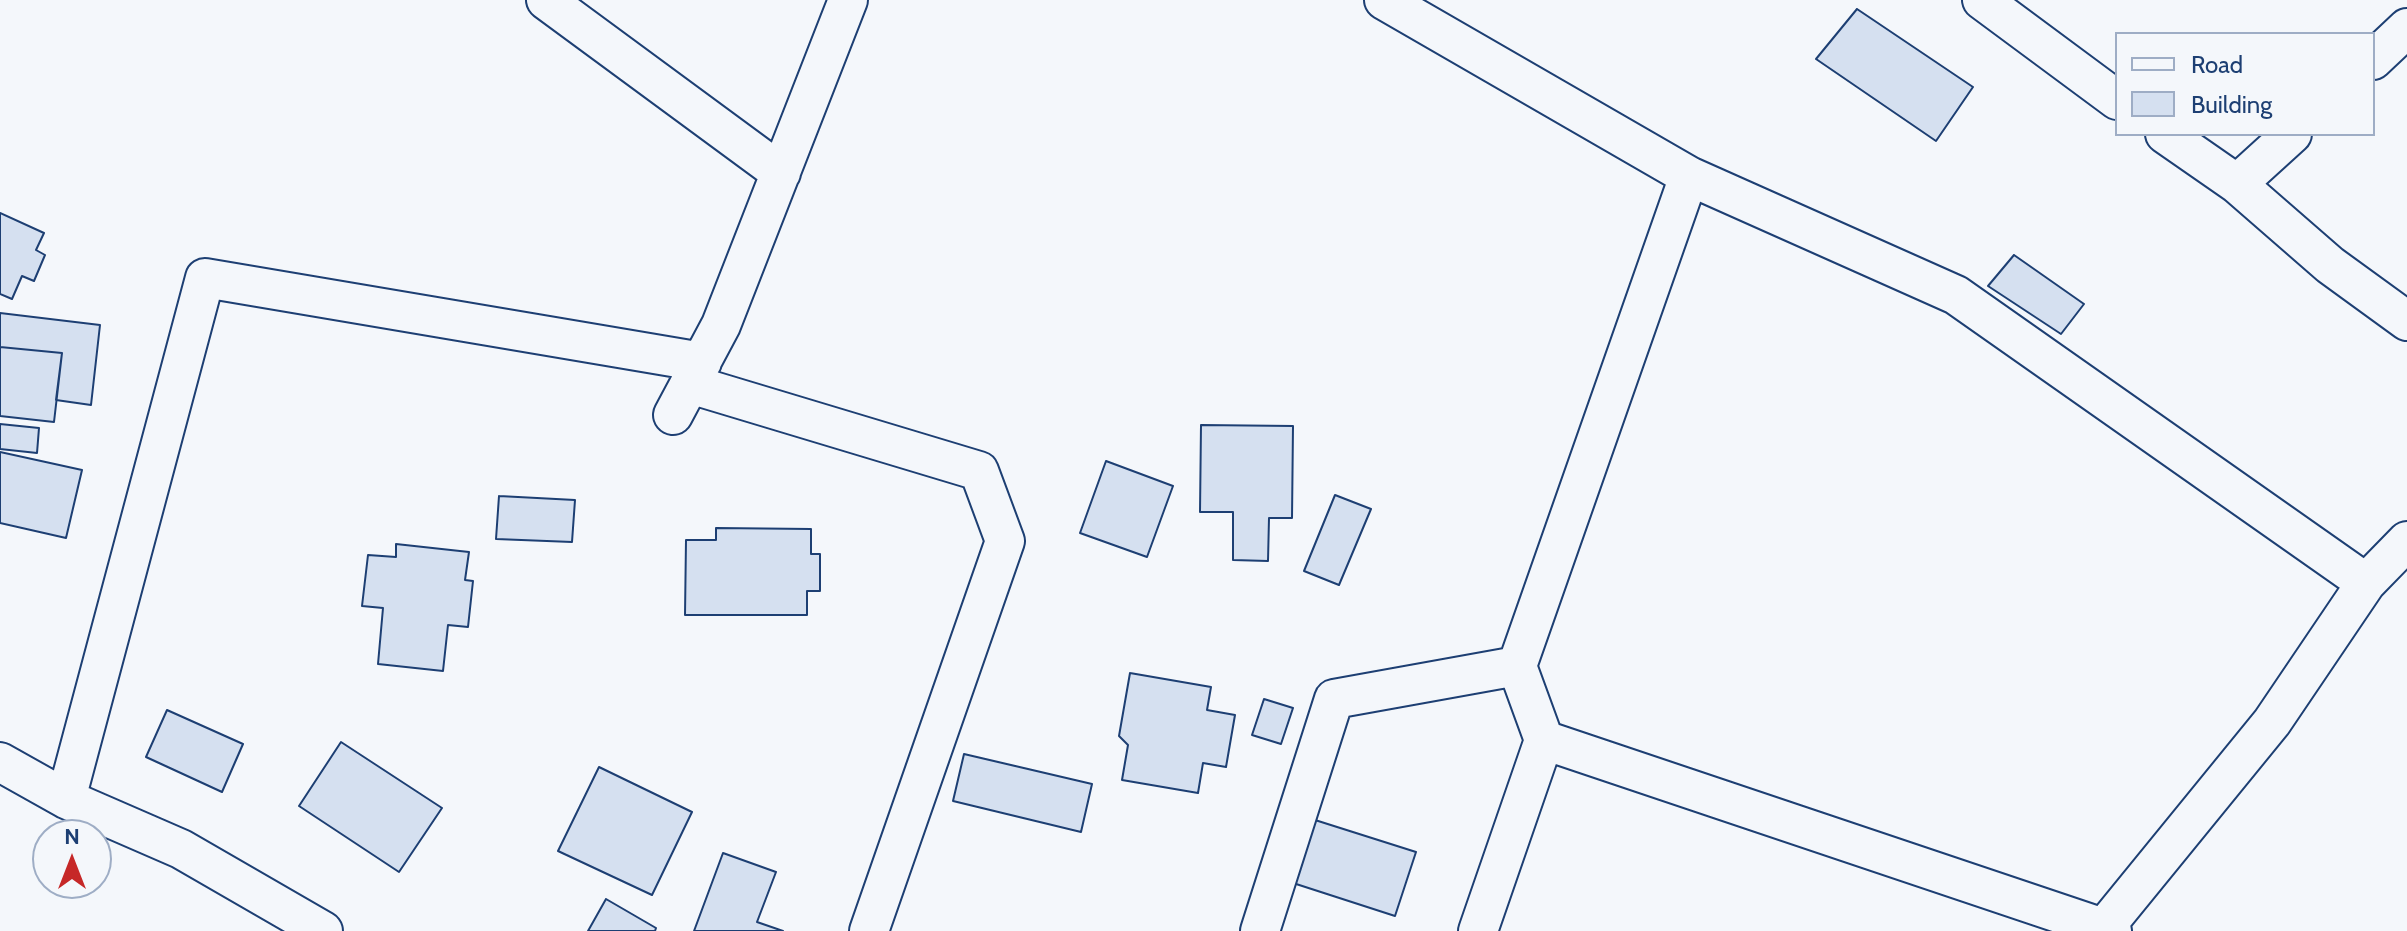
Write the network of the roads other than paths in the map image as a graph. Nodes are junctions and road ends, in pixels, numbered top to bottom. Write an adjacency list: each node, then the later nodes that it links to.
1 (546, 0): 10 (street)
2 (848, 0): 10 (street)
3 (1384, 0): 11 (street)
4 (1982, 0): 7 (street)
5 (2407, 28): 6 (street)
6 (2375, 58)
7 (2115, 99)
8 (2168, 136): 12 (street)
9 (2290, 136): 12 (street)
10 (781, 173): 14 (street)
11 (1689, 176): 16 (street); 17 (street)
12 (2237, 184): 13 (street)
13 (2407, 321)
14 (688, 387): 20 (street); 23 (street)
15 (2407, 541): 16 (street)
16 (2366, 583): 21 (street)
17 (1517, 666): 18 (street); 24 (street)
18 (1544, 740): 21 (street); 25 (street)
19 (0, 762): 20 (street)
20 (66, 799): 22 (street)
21 (2108, 930)
22 (323, 931)
23 (869, 931)
24 (1260, 931)
25 (1478, 931)

